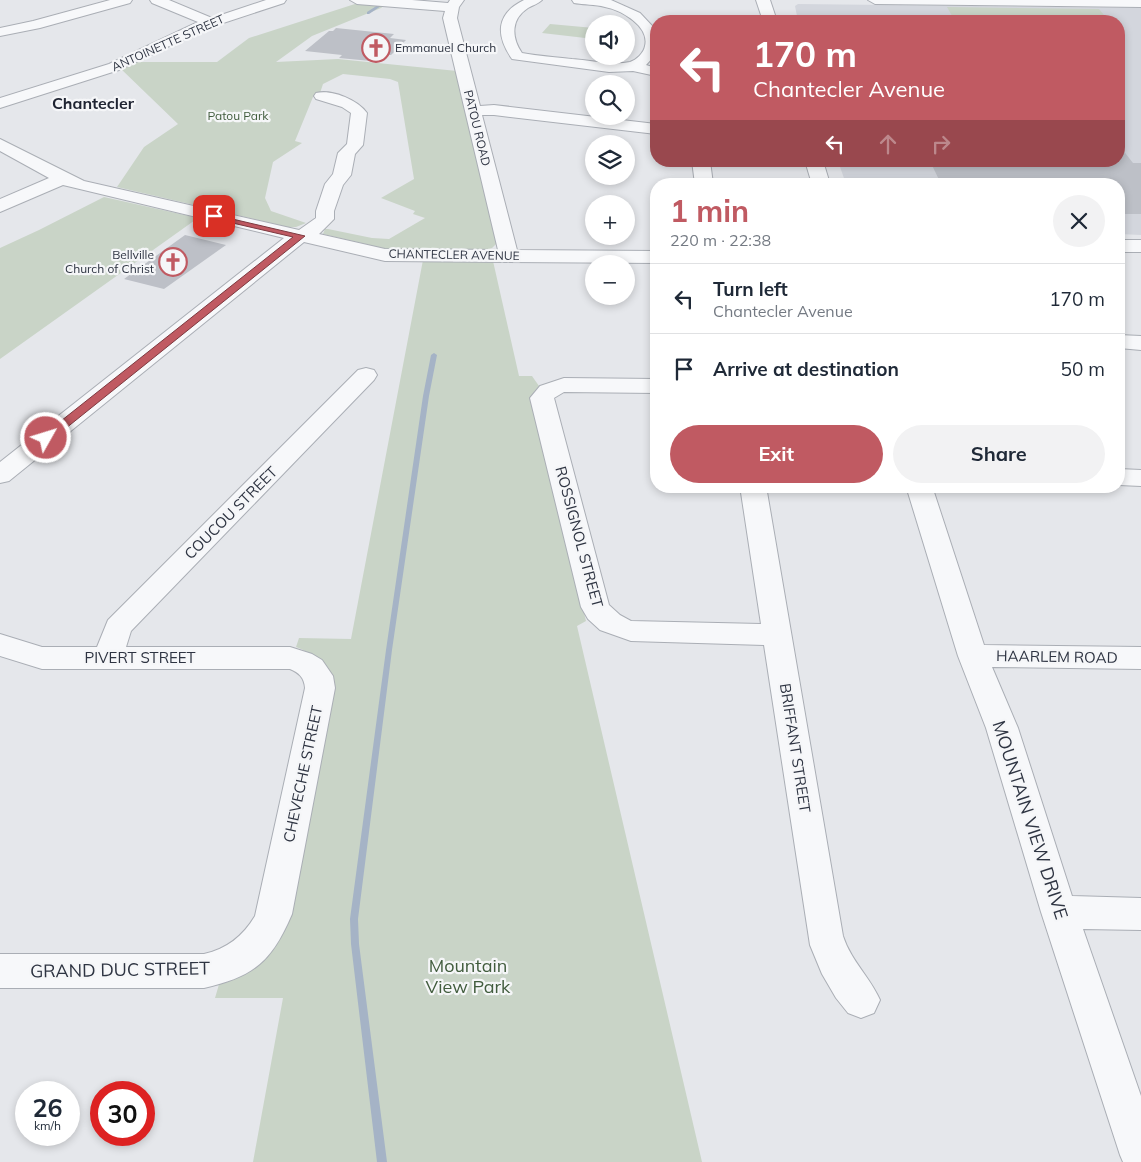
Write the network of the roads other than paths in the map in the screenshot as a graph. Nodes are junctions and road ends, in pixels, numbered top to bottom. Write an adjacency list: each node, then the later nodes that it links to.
1 (125, 0): 17 (street)
2 (157, 0): 15 (street)
3 (279, 0): 15 (street, ANTOINETTE STREET)
4 (357, 0): 11 (street)
5 (535, 0): 20 (street)
6 (579, 0): 13 (street)
7 (763, 0): 14 (street)
8 (875, 0): 9 (street)
9 (1085, 1): 10 (street)
10 (1141, 3)
11 (454, 4): 25 (street, PATOU ROAD)
12 (639, 4): 13 (street)
13 (623, 9): 16 (street)
14 (768, 15)
15 (210, 22): 24 (street, ANTOINETTE STREET)
16 (650, 30)
17 (0, 32)
18 (562, 47): 20 (street)
19 (650, 52): 21 (street)
20 (551, 61): 21 (street)
21 (635, 66): 22 (street)
22 (650, 71)
23 (322, 96): 30 (street)
24 (0, 104)
25 (473, 111): 26 (street); 35 (street, PATOU ROAD)
26 (650, 128)
27 (0, 144): 28 (street, CHANTECLER AVENUE)
28 (63, 179): 29 (street); 32 (street, CHANTECLER AVENUE)
29 (0, 206)
30 (325, 219): 31 (street); 32 (street)
31 (343, 225)
32 (301, 236): 35 (street, CHANTECLER AVENUE); 41 (street)
33 (1125, 246): 34 (street)
34 (1141, 246)
35 (510, 256): 36 (street, CHANTECLER AVENUE)
36 (650, 257)
37 (1125, 342): 38 (street)
38 (1141, 342)
39 (366, 375): 49 (street, COUCOU STREET)
40 (650, 386): 46 (street, ROSSIGNOL STREET)
41 (0, 476)
42 (1125, 477): 43 (street)
43 (1141, 478)
44 (754, 493): 46 (street, BRIFFANT STREET)
45 (921, 493): 48 (street, MOUNTAIN VIEW DRIVE)
46 (777, 634): 56 (street, BRIFFANT STREET)
47 (0, 645): 49 (street, PIVERT STREET)
48 (973, 656): 51 (street, HAARLEM ROAD); 52 (street, MOUNTAIN VIEW DRIVE)
49 (108, 658): 50 (street, PIVERT STREET)
50 (282, 658): 53 (street, CHEVECHE STREET)
51 (1141, 658)
52 (1059, 912): 54 (street); 57 (street, MOUNTAIN VIEW DRIVE)
53 (274, 914): 55 (street, GRAND DUC STREET)
54 (1141, 914)
55 (0, 971)
56 (861, 1000)
57 (1141, 1155)

